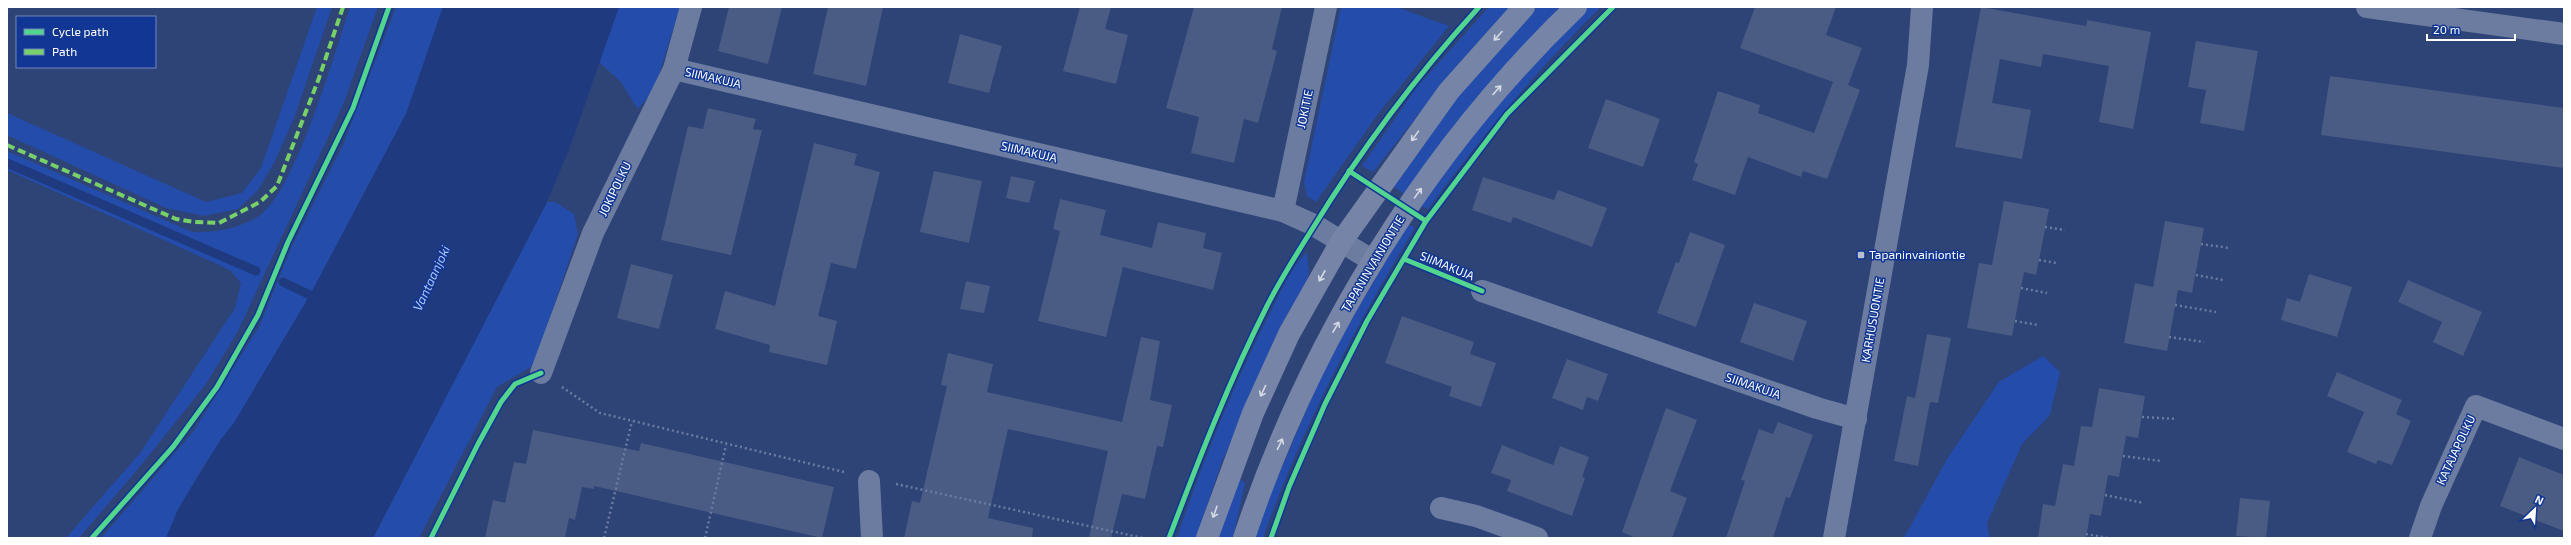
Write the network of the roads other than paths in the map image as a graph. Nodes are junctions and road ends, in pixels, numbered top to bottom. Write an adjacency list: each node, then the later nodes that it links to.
1 (691, 7): 8 (street, JOKIPOLKU)
2 (1326, 7): 9 (street, JOKITIE)
3 (1524, 7): 10 (main road, one-way to 10)
4 (1576, 7): 11 (main road, TAPANINVAINIONTIE, one-way to 4)
5 (1922, 7): 14 (street, KARHUSUONTIE)
6 (2367, 7): 7 (street)
7 (2564, 34)
8 (674, 69): 9 (street, SIIMAKUJA); 13 (street, JOKIPOLKU)
9 (1283, 211): 10 (street, SIIMAKUJA)
10 (1341, 242): 11 (street, SIIMAKUJA); 19 (main road, one-way to 19)
11 (1373, 261): 20 (main road, TAPANINVAINIONTIE, one-way to 11)
12 (1482, 290): 14 (street, SIIMAKUJA)
13 (541, 373)
14 (1856, 419): 22 (street, KARHUSUONTIE)
15 (2564, 439): 23 (street, KATAJAPOLKU)
16 (869, 481): 18 (street)
17 (1441, 508): 21 (street)
18 (872, 538)
19 (1207, 538)
20 (1244, 538)
21 (1537, 538)
22 (1834, 538)
23 (2420, 538)

